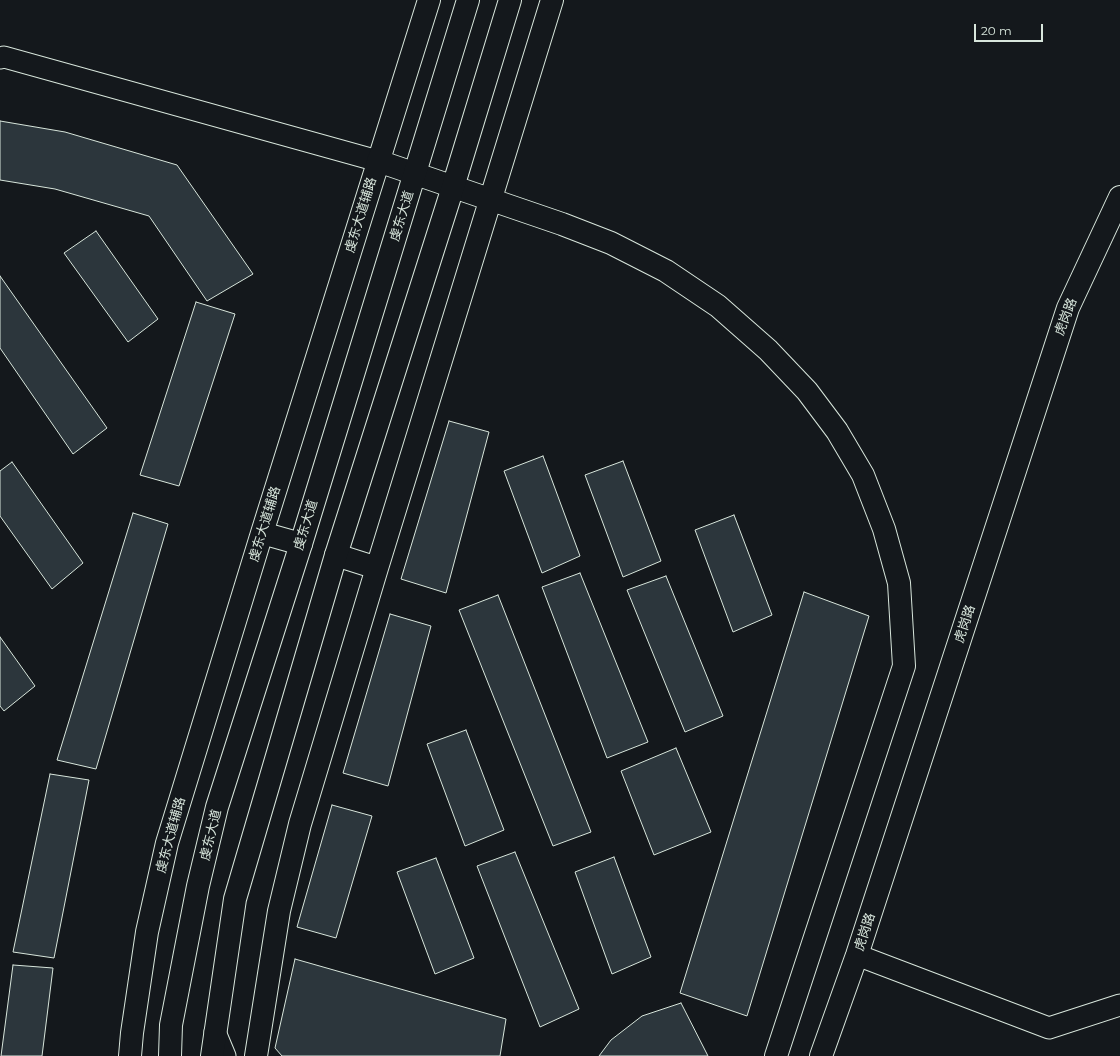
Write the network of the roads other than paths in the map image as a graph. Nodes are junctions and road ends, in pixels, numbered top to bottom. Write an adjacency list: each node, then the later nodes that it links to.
1 (429, 0): 6 (street, 虔东大道辅路)
2 (468, 0): 7 (street, 虔东大道)
3 (510, 0): 8 (street)
4 (552, 0): 10 (street)
5 (0, 58): 6 (street)
6 (378, 161): 7 (street); 11 (street, 虔东大道辅路)
7 (415, 174): 8 (street); 12 (street, 虔东大道)
8 (453, 187): 10 (street); 13 (street)
9 (1120, 197): 15 (street, 虎岗路)
10 (490, 200): 14 (street); 23 (street)
11 (262, 533): 12 (street); 18 (street, 虔东大道辅路)
12 (301, 544): 19 (street, 虔东大道)
13 (336, 555): 14 (street); 17 (street)
14 (377, 568): 22 (street)
15 (857, 955): 16 (street); 24 (street, 虎岗路)
16 (1120, 1005)
17 (215, 1032): 20 (street); 21 (street)
18 (130, 1056)
19 (170, 1056)
20 (212, 1056)
21 (225, 1056)
22 (256, 1056)
23 (776, 1056)
24 (821, 1056)

